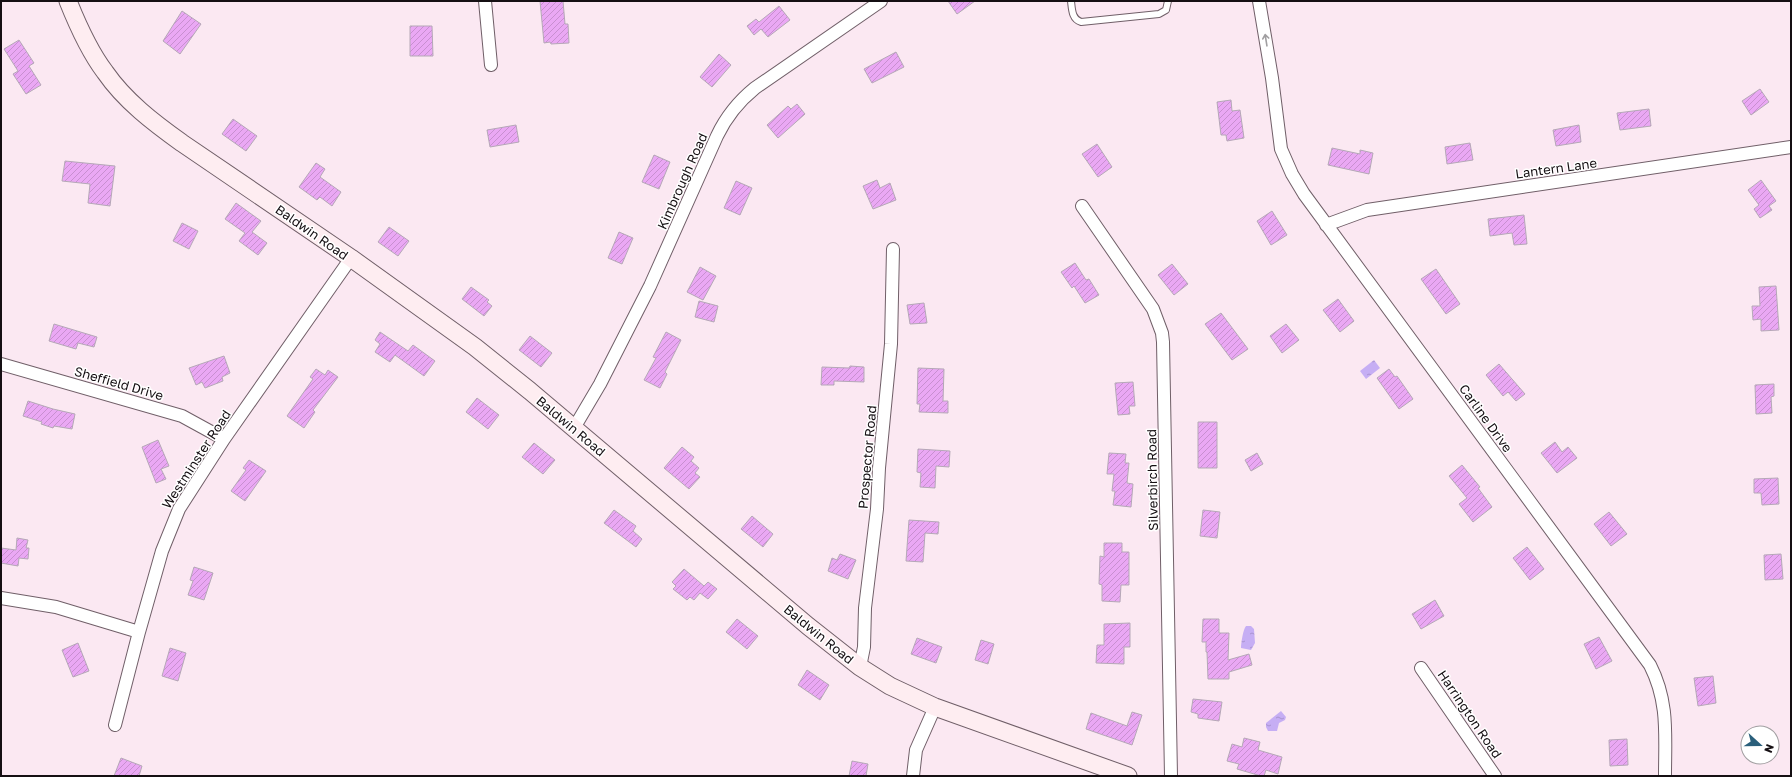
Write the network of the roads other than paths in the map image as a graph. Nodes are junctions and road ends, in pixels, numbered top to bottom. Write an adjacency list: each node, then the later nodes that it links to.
1 (68, 1): 12 (street, Baldwin Road)
2 (485, 1): 7 (street)
3 (881, 1): 14 (street, Kimbrough Road)
4 (1071, 1): 5 (lane)
5 (1168, 1)
6 (1259, 1): 10 (street, Carline Drive, one-way to 6)
7 (491, 65)
8 (1791, 147): 10 (street, Lantern Lane)
9 (1082, 206): 24 (street, Silverbirch Road)
10 (1326, 225): 26 (street, Carline Drive)
11 (893, 249): 18 (street, Prospector Road)
12 (351, 258): 14 (street, Baldwin Road); 15 (street, Westminster Road)
13 (1, 364): 15 (street, Sheffield Drive)
14 (574, 428): 18 (street, Baldwin Road)
15 (224, 440): 17 (street, Westminster Road)
16 (1, 598): 17 (street)
17 (139, 632): 21 (street, Westminster Road)
18 (860, 667): 20 (street, Baldwin Road)
19 (1421, 668): 25 (street, Harrington Road)
20 (935, 707): 22 (street); 23 (street, Baldwin Road)
21 (115, 725)
22 (913, 776)
23 (1128, 776)
24 (1171, 776)
25 (1496, 776)
26 (1665, 776)

